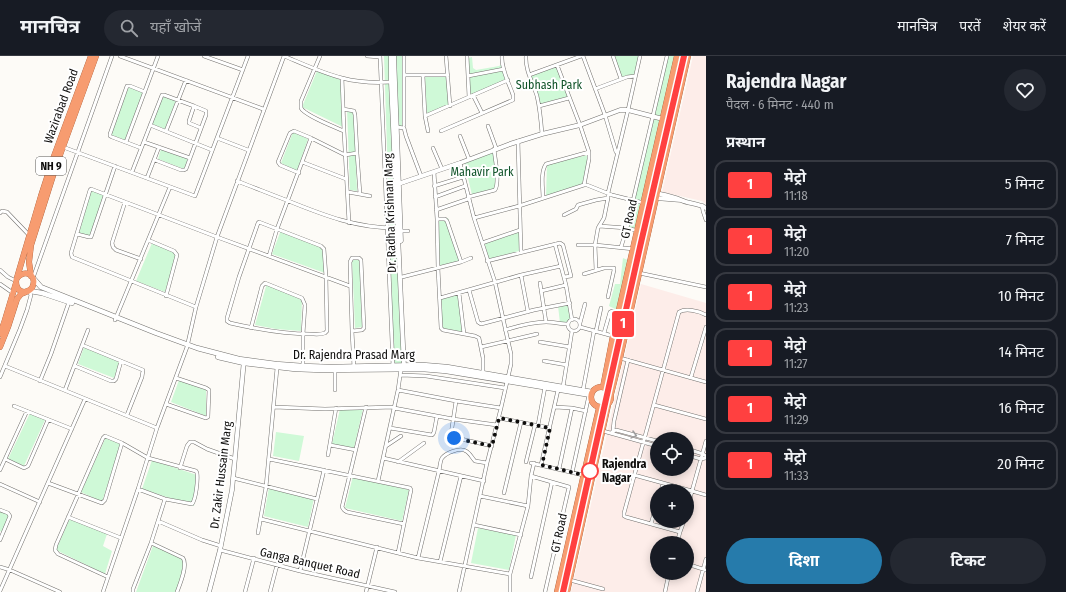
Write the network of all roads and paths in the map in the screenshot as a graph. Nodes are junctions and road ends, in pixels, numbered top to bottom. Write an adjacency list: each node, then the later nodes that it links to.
1 (91, 56): 144 (highway, Wazirabad Road / NH 9)
2 (96, 56): 78 (highway, Wazirabad Road / NH 9)
3 (112, 56): 85 (street)
4 (120, 56): 26 (street)
5 (158, 56): 26 (street)
6 (204, 56): 29 (street)
7 (248, 56): 29 (street)
8 (284, 56): 28 (street); 52 (street)
9 (320, 56): 28 (street)
10 (367, 56): 24 (street)
11 (391, 56): 41 (street)
12 (394, 56): 64 (street, Dr. Radha Krishnan Marg)
13 (404, 56): 30 (street)
14 (446, 56): 31 (street)
15 (467, 56): 34 (street)
16 (502, 56): 27 (street)
17 (526, 56): 32 (street)
18 (582, 56): 25 (street); 42 (street)
19 (613, 56): 37 (street)
20 (640, 56): 35 (street)
21 (667, 56): 58 (street)
22 (677, 56): 59 (highway, GT Road)
23 (688, 56): 116 (highway, GT Road)
24 (380, 57): 40 (street)
25 (557, 65): 32 (street); 47 (street)
26 (153, 68): 38 (street); 43 (street)
27 (504, 68): 34 (street); 39 (street)
28 (314, 69): 36 (street); 66 (street)
29 (243, 70): 46 (street)
30 (404, 75): 33 (street); 60 (street)
31 (448, 75): 33 (street); 50 (street)
32 (529, 75): 51 (street)
33 (423, 76): 57 (street)
34 (468, 76): 45 (street)
35 (635, 76): 37 (street); 54 (street)
36 (342, 78): 40 (street); 53 (street)
37 (621, 79): 42 (street)
38 (186, 80): 46 (street); 48 (street)
39 (508, 80): 44 (street); 55 (street)
40 (381, 82): 41 (street); 138 (street)
41 (391, 82): 105 (street)
42 (595, 89): 56 (street)
43 (145, 92): 75 (street); 75 (street)
44 (473, 96): 45 (street); 55 (street)
45 (469, 97): 50 (street)
46 (232, 98): 52 (street); 72 (street)
47 (569, 98): 51 (street); 61 (street)
48 (178, 100): 49 (street); 62 (street); 69 (street)
49 (194, 106): 65 (street); 65 (street)
50 (450, 106): 57 (street)
51 (539, 106): 70 (street)
52 (263, 109): 84 (street)
53 (343, 109): 66 (street); 87 (street)
54 (628, 110): 56 (street); 58 (street); 88 (street)
55 (482, 113): 68 (street)
56 (605, 115): 61 (street); 88 (street)
57 (425, 116): 67 (street)
58 (654, 116): 59 (street); 122 (street)
59 (663, 119): 112 (highway, GT Road)
60 (404, 125)
61 (580, 125): 70 (street); 86 (street)
62 (150, 126): 69 (street); 76 (street)
63 (488, 126): 82 (street)
64 (397, 127): 100 (street); 105 (street, Dr. Radha Krishnan Marg)
65 (201, 128): 77 (street)
66 (344, 131): 89 (street)
67 (428, 131)
68 (441, 131)
69 (166, 132): 77 (street)
70 (542, 134): 74 (street)
71 (460, 136): 91 (street)
72 (217, 138): 83 (street); 84 (street)
73 (311, 138): 89 (street); 93 (street); 99 (street)
74 (518, 141): 82 (street); 125 (street)
75 (126, 142): 80 (street)
76 (144, 142): 79 (street); 80 (street)
77 (195, 144): 83 (street); 90 (street)
78 (63, 147): 85 (street); 170 (highway, Wazirabad Road / NH 9)
79 (159, 147): 90 (street); 92 (street)
80 (141, 148): 97 (street)
81 (433, 148): 96 (street)
82 (496, 149): 91 (street); 118 (street)
83 (212, 150): 109 (street)
84 (248, 150): 104 (street)
85 (78, 152): 95 (street); 170 (street)
86 (589, 152): 106 (street); 119 (street)
87 (357, 153): 89 (street); 114 (street)
88 (617, 154): 111 (street)
89 (345, 155): 103 (street)
90 (190, 158): 92 (street)
91 (469, 159): 94 (street)
92 (154, 160): 102 (street)
93 (302, 162): 99 (street); 103 (street)
94 (460, 163): 96 (street); 101 (street)
95 (115, 166): 97 (street); 113 (street)
96 (442, 169): 98 (street)
97 (132, 172): 102 (street)
98 (434, 172): 100 (street); 107 (street)
99 (299, 173): 121 (street)
100 (421, 176): 105 (street)
101 (463, 177): 107 (street); 108 (street)
102 (147, 178): 109 (street)
103 (346, 179): 110 (street)
104 (237, 181): 121 (street); 145 (street)
105 (398, 184): 139 (street, Dr. Radha Krishnan Marg)
106 (584, 185): 111 (street); 119 (street)
107 (434, 186): 117 (street)
108 (466, 186): 117 (street); 118 (street)
109 (170, 187): 129 (street)
110 (348, 192): 114 (street); 134 (street)
111 (608, 193): 120 (street); 122 (street)
112 (646, 193): 116 (street); 124 (highway, GT Road)
113 (105, 194): 123 (street); 143 (street); 143 (street)
114 (360, 194): 115 (street)
115 (370, 196)
116 (657, 196): 126 (street); 164 (highway, GT Road)
117 (435, 197): 127 (street)
118 (468, 198): 127 (street); 131 (street)
119 (543, 198): 125 (street)
120 (608, 198): 130 (street); 135 (street)
121 (288, 201): 134 (street); 137 (street)
122 (633, 201): 124 (street); 136 (street)
123 (125, 202): 129 (street); 157 (street)
124 (644, 203): 142 (highway, GT Road)
125 (519, 206): 131 (street); 140 (street)
126 (704, 207): 133 (street)
127 (436, 210): 132 (street)
128 (0, 213): 144 (street)
129 (159, 215): 145 (street); 146 (street)
130 (564, 215)
131 (474, 218): 147 (street)
132 (437, 219): 159 (street); 161 (street)
133 (706, 220)
134 (349, 222): 138 (street)
135 (599, 226): 136 (street); 150 (street)
136 (627, 228): 142 (street); 151 (street)
137 (278, 229): 152 (street); 155 (street); 168 (street)
138 (388, 229): 139 (street); 230 (street)
139 (400, 229): 141 (street); 167 (street, Dr. Radha Krishnan Marg); 231 (street)
140 (520, 230): 147 (street); 154 (street)
141 (408, 231)
142 (638, 231): 153 (highway, GT Road)
143 (77, 234): 172 (street)
144 (29, 235): 171 (highway, Wazirabad Road / NH 9)
145 (217, 237): 152 (street); 190 (street)
146 (148, 240): 157 (street); 184 (street)
147 (482, 243): 158 (street)
148 (555, 244): 154 (street); 160 (street); 169 (street)
149 (578, 245): 150 (street)
150 (595, 245): 151 (street); 163 (street)
151 (621, 247): 153 (street)
152 (249, 249): 155 (street); 203 (street)
153 (634, 249): 194 (highway, GT Road)
154 (521, 252): 158 (street)
155 (269, 256): 168 (street)
156 (471, 258): 159 (street)
157 (141, 259): 172 (street)
158 (488, 261): 173 (street)
159 (461, 262): 161 (street)
160 (562, 266): 166 (street); 169 (street)
161 (438, 268): 167 (street); 186 (street)
162 (0, 270): 171 (street)
163 (596, 270): 165 (street); 185 (street)
164 (639, 273): 178 (street); 222 (highway, GT Road)
165 (584, 274)
166 (521, 275): 173 (street); 193 (street)
167 (402, 276): 231 (street, Dr. Radha Krishnan Marg)
168 (326, 277): 177 (street); 211 (street)
169 (564, 277): 176 (street)
170 (33, 278): 171 (highway); 180 (highway); 197 (main road, Dr. Rajendra Prasad Marg)
171 (16, 280): 180 (highway); 182 (highway, Wazirabad Road)
172 (131, 281): 184 (street); 197 (street)
173 (495, 282): 179 (street); 196 (street)
174 (540, 283): 181 (street)
175 (0, 284): 182 (street)
176 (566, 285): 181 (street); 188 (street)
177 (350, 286): 206 (street); 206 (street)
178 (706, 287)
179 (469, 290): 183 (street); 196 (street)
180 (29, 291): 187 (main road, Dr. Rajendra Prasad Marg); 219 (highway); 228 (street)
181 (541, 291): 191 (street)
182 (13, 292): 210 (highway, Wazirabad Road)
183 (459, 293): 186 (street); 212 (street)
184 (166, 296): 190 (street)
185 (608, 297)
186 (440, 298): 212 (street)
187 (69, 302): 197 (main road, Dr. Rajendra Prasad Marg); 243 (street)
188 (570, 303): 191 (street); 198 (street)
189 (585, 304): 201 (street)
190 (196, 307): 218 (street)
191 (545, 308): 193 (street); 199 (street)
192 (601, 308): 208 (street)
193 (528, 312): 196 (street)
194 (619, 312): 209 (street); 214 (highway, GT Road)
195 (706, 315): 236 (street)
196 (503, 318): 205 (street)
197 (116, 319): 218 (main road, Dr. Rajendra Prasad Marg)
198 (572, 320): 200 (street); 201 (street)
199 (546, 322): 200 (street); 205 (street)
200 (568, 324): 207 (street)
201 (580, 325): 207 (street); 208 (street)
202 (706, 327): 240 (street)
203 (251, 328): 211 (street); 211 (street)
204 (88, 330): 217 (street)
205 (505, 330): 215 (street)
206 (352, 331): 234 (street)
207 (572, 331): 221 (street)
208 (595, 331): 209 (street); 253 (street)
209 (604, 333): 214 (street)
210 (0, 334)
211 (303, 334): 233 (street)
212 (464, 334): 220 (street)
213 (537, 334): 215 (street)
214 (614, 336): 247 (highway, GT Road)
215 (508, 341): 220 (street); 242 (street)
216 (540, 342): 221 (street)
217 (82, 345): 224 (street); 229 (street)
218 (187, 346): 225 (main road, Dr. Rajendra Prasad Marg); 241 (street)
219 (0, 347)
220 (481, 347): 237 (street)
221 (570, 347): 227 (street)
222 (620, 358): 223 (street); 255 (highway, GT Road)
223 (628, 360): 236 (street); 286 (street)
224 (121, 361): 229 (street); 272 (street)
225 (244, 361): 232 (main road, Dr. Rajendra Prasad Marg); 233 (main road, Dr. Rajendra Prasad Marg); 306 (street, Dr. Zakir Hussain Marg)
226 (544, 361): 227 (street)
227 (566, 365): 246 (street)
228 (5, 366): 239 (street); 243 (street)
229 (75, 366): 249 (street)
230 (393, 366): 231 (main road, Dr. Rajendra Prasad Marg); 234 (main road, Dr. Rajendra Prasad Marg)
231 (404, 367): 234 (main road, Dr. Rajendra Prasad Marg); 237 (main road, Dr. Rajendra Prasad Marg); 238 (street); 242 (main road, Dr. Rajendra Prasad Marg)
232 (278, 368): 233 (main road, Dr. Rajendra Prasad Marg); 262 (street)
233 (303, 368): 234 (main road, Dr. Rajendra Prasad Marg); 235 (main road, Dr. Rajendra Prasad Marg)
234 (354, 368): 235 (main road, Dr. Rajendra Prasad Marg)
235 (335, 370): 250 (street)
236 (663, 370): 240 (street); 260 (street)
237 (483, 373): 242 (main road, Dr. Rajendra Prasad Marg)
238 (401, 375): 248 (street); 251 (street)
239 (0, 377)
240 (691, 377): 244 (street)
241 (176, 378): 258 (street); 258 (street)
242 (507, 379): 245 (main road, Dr. Rajendra Prasad Marg); 246 (main road, Dr. Rajendra Prasad Marg); 248 (street)
243 (40, 381): 249 (street)
244 (706, 382)
245 (545, 387): 252 (main road, Dr. Rajendra Prasad Marg); 280 (street)
246 (563, 387): 253 (main road, Dr. Rajendra Prasad Marg)
247 (603, 387): 254 (highway); 255 (highway)
248 (505, 388): 267 (street)
249 (65, 390): 256 (street)
250 (335, 390)
251 (398, 390): 257 (street); 264 (street)
252 (558, 390): 254 (main road, Dr. Rajendra Prasad Marg); 265 (street)
253 (583, 390): 254 (main road, Dr. Rajendra Prasad Marg)
254 (591, 394): 269 (highway); 271 (street)
255 (611, 394): 259 (highway)
256 (85, 400): 272 (street); 284 (street)
257 (456, 401): 267 (street); 275 (street)
258 (166, 404): 281 (street)
259 (608, 405): 269 (highway); 285 (highway, GT Road)
260 (654, 405): 276 (street); 288 (street)
261 (14, 406): 270 (street)
262 (274, 407): 266 (street); 307 (street)
263 (366, 407): 264 (street); 266 (street); 298 (street)
264 (394, 407): 273 (street); 282 (street)
265 (555, 407): 268 (street); 283 (street)
266 (336, 408): 295 (street)
267 (501, 408): 274 (street)
268 (572, 408): 271 (street); 314 (street)
269 (599, 408): 320 (highway, GT Road)
270 (26, 411): 277 (street); 305 (street)
271 (586, 411): 318 (street)
272 (127, 415): 281 (street)
273 (438, 416): 275 (street); 282 (street)
274 (499, 418): 278 (street); 279 (street)
275 (453, 419): 279 (street); 297 (street)
276 (706, 419)
277 (48, 420): 284 (street); 305 (street)
278 (520, 422): 280 (street); 336 (street)
279 (497, 425): 297 (street)
280 (536, 425): 283 (street); 310 (street)
281 (157, 428): 303 (street)
282 (390, 428): 296 (street)
283 (550, 428): 312 (street)
284 (72, 429): 328 (street)
285 (603, 431): 286 (street); 378 (highway, GT Road)
286 (612, 432): 288 (street, one-way to 288); 292 (street)
287 (401, 436): 296 (street)
288 (645, 438): 289 (street); 292 (street)
289 (650, 439)
290 (706, 441): 301 (street)
291 (424, 443): 309 (street)
292 (643, 443): 294 (street); 321 (street)
293 (122, 444): 303 (street); 337 (street); 337 (street)
294 (650, 444)
295 (330, 445): 298 (street); 300 (street)
296 (386, 446): 304 (street)
297 (492, 446): 311 (street)
298 (356, 450): 319 (street)
299 (694, 452): 301 (street)
300 (328, 455)
301 (705, 456): 308 (street)
302 (694, 457): 308 (street)
303 (148, 458): 313 (street); 334 (street)
304 (383, 458): 309 (street); 325 (street)
305 (5, 459): 315 (street)
306 (235, 459): 313 (street); 324 (street, Dr. Zakir Hussain Marg)
307 (269, 459): 316 (street); 333 (street)
308 (701, 459): 332 (street)
309 (398, 462): 317 (street)
310 (526, 462)
311 (487, 463): 317 (street); 326 (street)
312 (542, 465): 314 (street); 323 (street)
313 (180, 468): 341 (street)
314 (559, 469): 318 (street)
315 (0, 470)
316 (324, 470): 319 (street); 340 (street)
317 (439, 471): 322 (street); 365 (street)
318 (572, 473): 320 (street)
319 (350, 475): 325 (street); 348 (street)
320 (583, 475): 395 (highway, GT Road)
321 (634, 475): 329 (street); 349 (street)
322 (461, 476): 326 (street); 367 (street)
323 (531, 476): 327 (street); 343 (street)
324 (233, 478): 333 (street); 361 (street, Dr. Zakir Hussain Marg)
325 (378, 481): 348 (street)
326 (484, 481): 339 (street)
327 (552, 482): 377 (street); 394 (street)
328 (48, 483): 337 (street); 342 (street)
329 (663, 483): 331 (street)
330 (0, 484): 342 (street)
331 (667, 484)
332 (694, 484)
333 (266, 486): 340 (street); 346 (street)
334 (138, 489): 341 (street); 359 (street)
335 (694, 492): 338 (street)
336 (504, 493)
337 (78, 495): 345 (street)
338 (706, 495)
339 (480, 496): 343 (street); 350 (street)
340 (317, 498): 353 (street)
341 (165, 499): 347 (street)
342 (40, 502): 373 (street)
343 (528, 506): 356 (street)
344 (0, 510): 358 (street)
345 (68, 517): 359 (street); 376 (street)
346 (261, 520): 353 (street); 355 (street)
347 (158, 521): 360 (street); 361 (street, Ganga Banquet Road)
348 (404, 524): 363 (street)
349 (650, 524)
350 (474, 525): 356 (street); 369 (street)
351 (666, 528): 354 (street)
352 (681, 528): 354 (street)
353 (309, 532): 362 (street); 374 (street)
354 (680, 532): 357 (street)
355 (258, 534)
356 (520, 535): 375 (street)
357 (679, 536)
358 (1, 538)
359 (121, 538): 376 (street)
360 (151, 542): 385 (street); 386 (street)
361 (221, 548): 364 (street, Ganga Banquet Road); 387 (street, Dr. Zakir Hussain Marg)
362 (377, 548): 363 (street); 380 (street)
363 (398, 553): 365 (street)
364 (254, 558): 368 (street, Ganga Banquet Road); 388 (street)
365 (418, 558): 367 (street)
366 (706, 559): 372 (street)
367 (440, 562): 369 (street)
368 (277, 565): 374 (street, Ganga Banquet Road); 389 (street)
369 (465, 566): 375 (street); 392 (street)
370 (694, 566): 372 (street)
371 (0, 567): 373 (street)
372 (705, 569): 398 (street)
373 (10, 570): 382 (street); 383 (street)
374 (300, 571): 380 (street, Ganga Banquet Road)
375 (510, 574): 393 (street)
376 (108, 577): 384 (street)
377 (531, 577)
378 (570, 580): 381 (street); 396 (highway, GT Road)
379 (668, 580): 397 (street)
380 (367, 586): 390 (street); 391 (street, Ganga Banquet Road)
381 (603, 589)
382 (0, 591)
383 (59, 592)
384 (103, 592)
385 (133, 592)
386 (177, 592)
387 (209, 592)
388 (245, 592)
389 (270, 592)
390 (366, 592)
391 (395, 592)
392 (459, 592)
393 (510, 592)
394 (545, 592)
395 (557, 592)
396 (567, 592)
397 (665, 592)
398 (697, 592)

